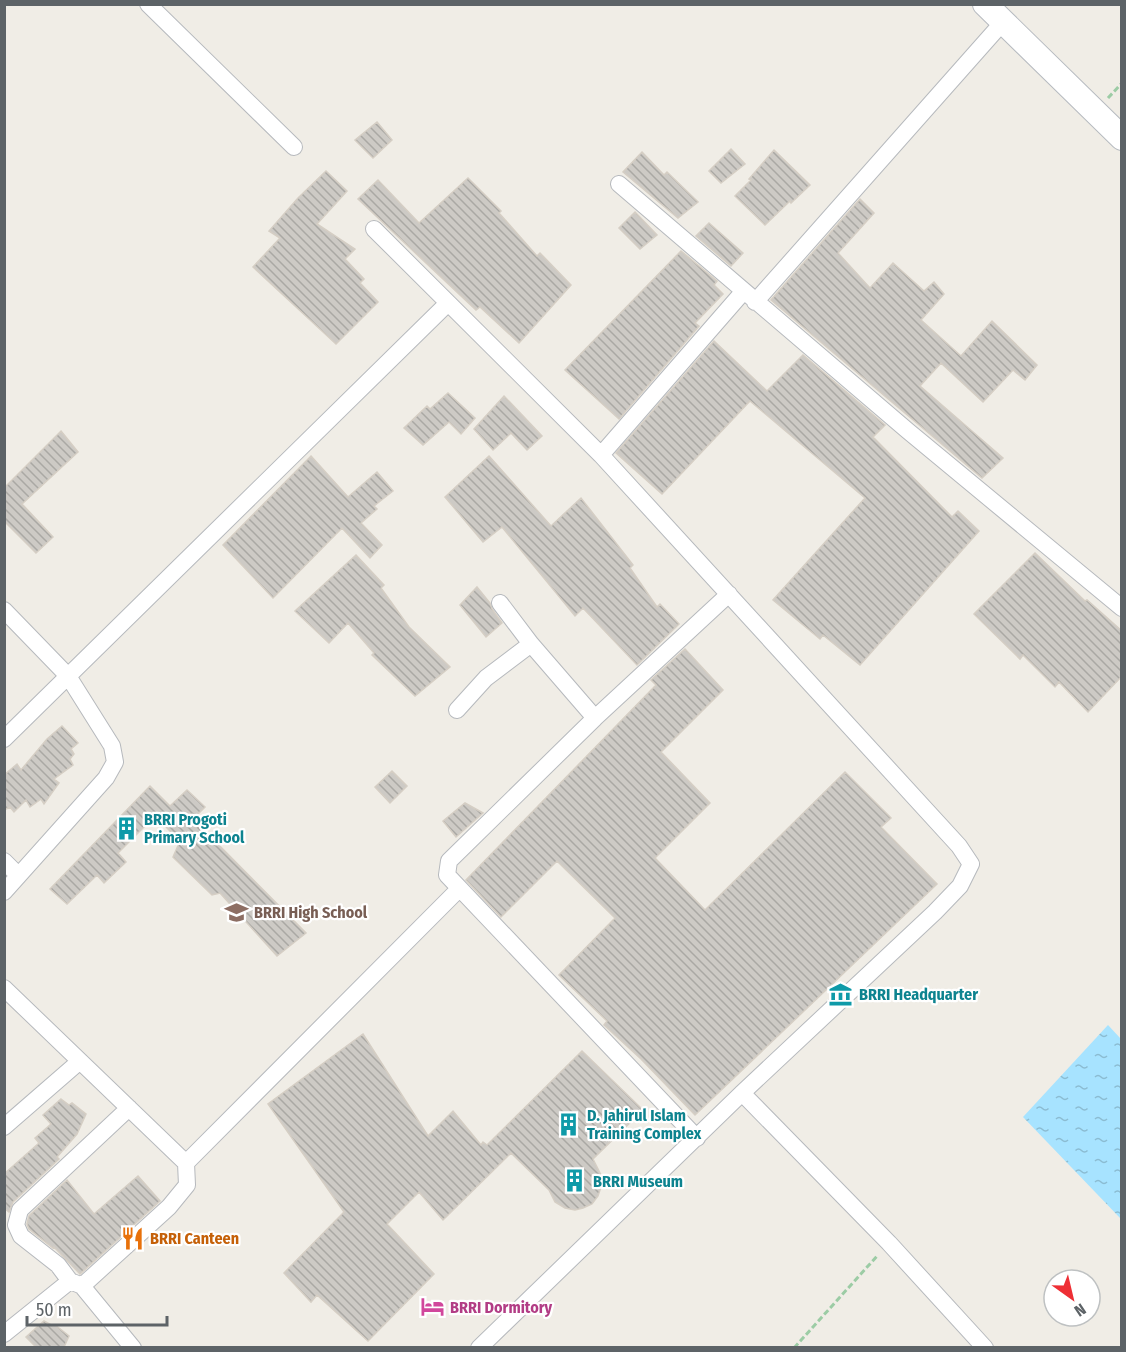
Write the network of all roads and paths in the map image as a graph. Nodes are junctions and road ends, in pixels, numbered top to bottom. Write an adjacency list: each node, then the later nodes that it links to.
1 (148, 4): 5 (street)
2 (985, 4): 3 (main road)
3 (1003, 22): 4 (main road); 8 (street)
4 (1122, 138)
5 (294, 147)
6 (619, 184): 8 (street)
7 (374, 229): 9 (street)
8 (749, 297): 10 (street); 13 (street)
9 (448, 303): 10 (street); 16 (street)
10 (601, 455): 11 (street)
11 (729, 594): 18 (street); 26 (street)
12 (500, 603): 15 (street)
13 (1122, 608)
14 (4, 610): 16 (street)
15 (531, 644): 17 (street); 18 (street)
16 (68, 676): 19 (street); 21 (street)
17 (457, 710)
18 (595, 718): 22 (street)
19 (4, 739)
20 (4, 861): 21 (street)
21 (18, 875): 23 (street)
22 (459, 889): 29 (street); 30 (street)
23 (4, 892)
24 (4, 988): 25 (street)
25 (80, 1061): 27 (street); 28 (street)
26 (742, 1093): 29 (street); 31 (street)
27 (129, 1108): 30 (street); 32 (street)
28 (4, 1127)
29 (697, 1138): 35 (street)
30 (186, 1163): 32 (street)
31 (889, 1242): 36 (path); 37 (street)
32 (76, 1283): 33 (street); 34 (street)
33 (4, 1334)
34 (133, 1347)
35 (479, 1347)
36 (794, 1347)
37 (985, 1347)

